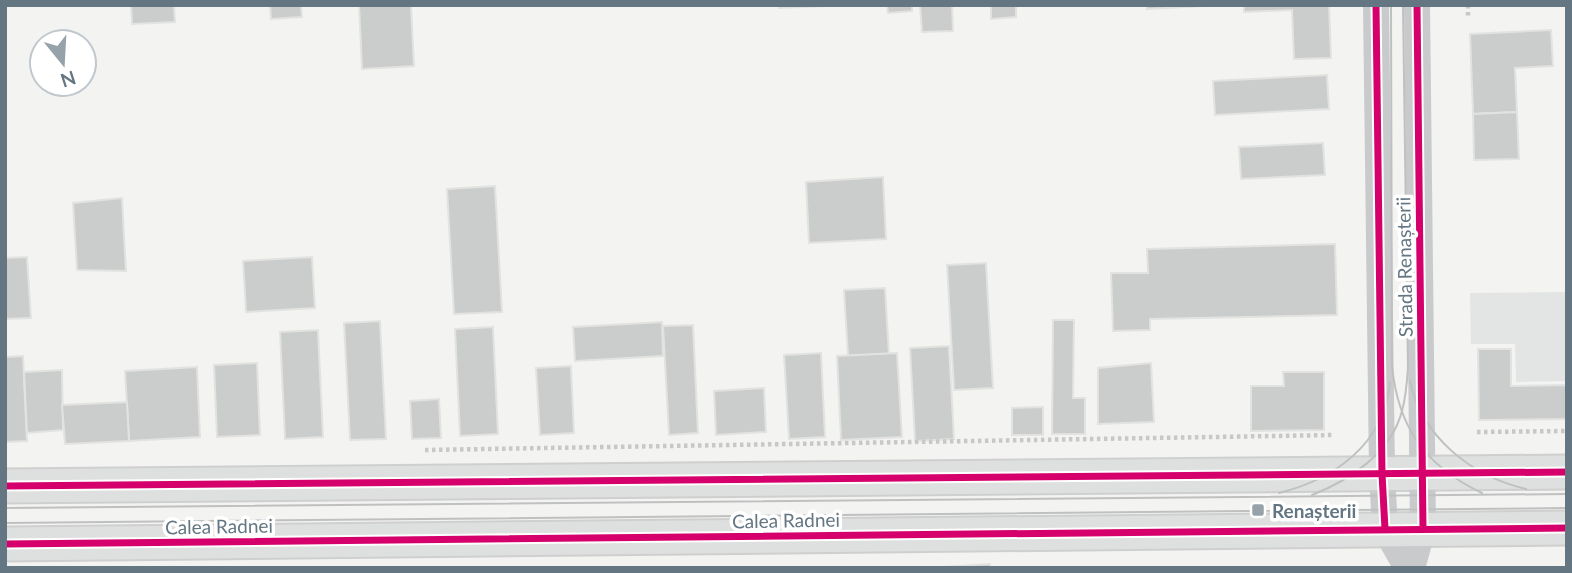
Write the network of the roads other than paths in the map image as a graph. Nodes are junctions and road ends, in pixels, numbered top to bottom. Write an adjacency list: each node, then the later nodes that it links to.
1 (1376, 5): 4 (street, Strada Renașterii)
2 (1417, 5): 5 (street, Strada Renașterii)
3 (1567, 472): 5 (main road, Calea Radnei)
4 (1382, 474): 5 (main road, Calea Radnei); 6 (main road, Calea Radnei); 8 (street, Strada Renașterii)
5 (1422, 474): 9 (street, Strada Renașterii)
6 (5, 486)
7 (1567, 528): 9 (main road, Calea Radnei)
8 (1385, 529): 9 (main road, Calea Radnei); 10 (main road, Calea Radnei); 11 (street)
9 (1423, 529): 11 (street, Strada Renașterii)
10 (5, 544)
11 (1410, 568)

